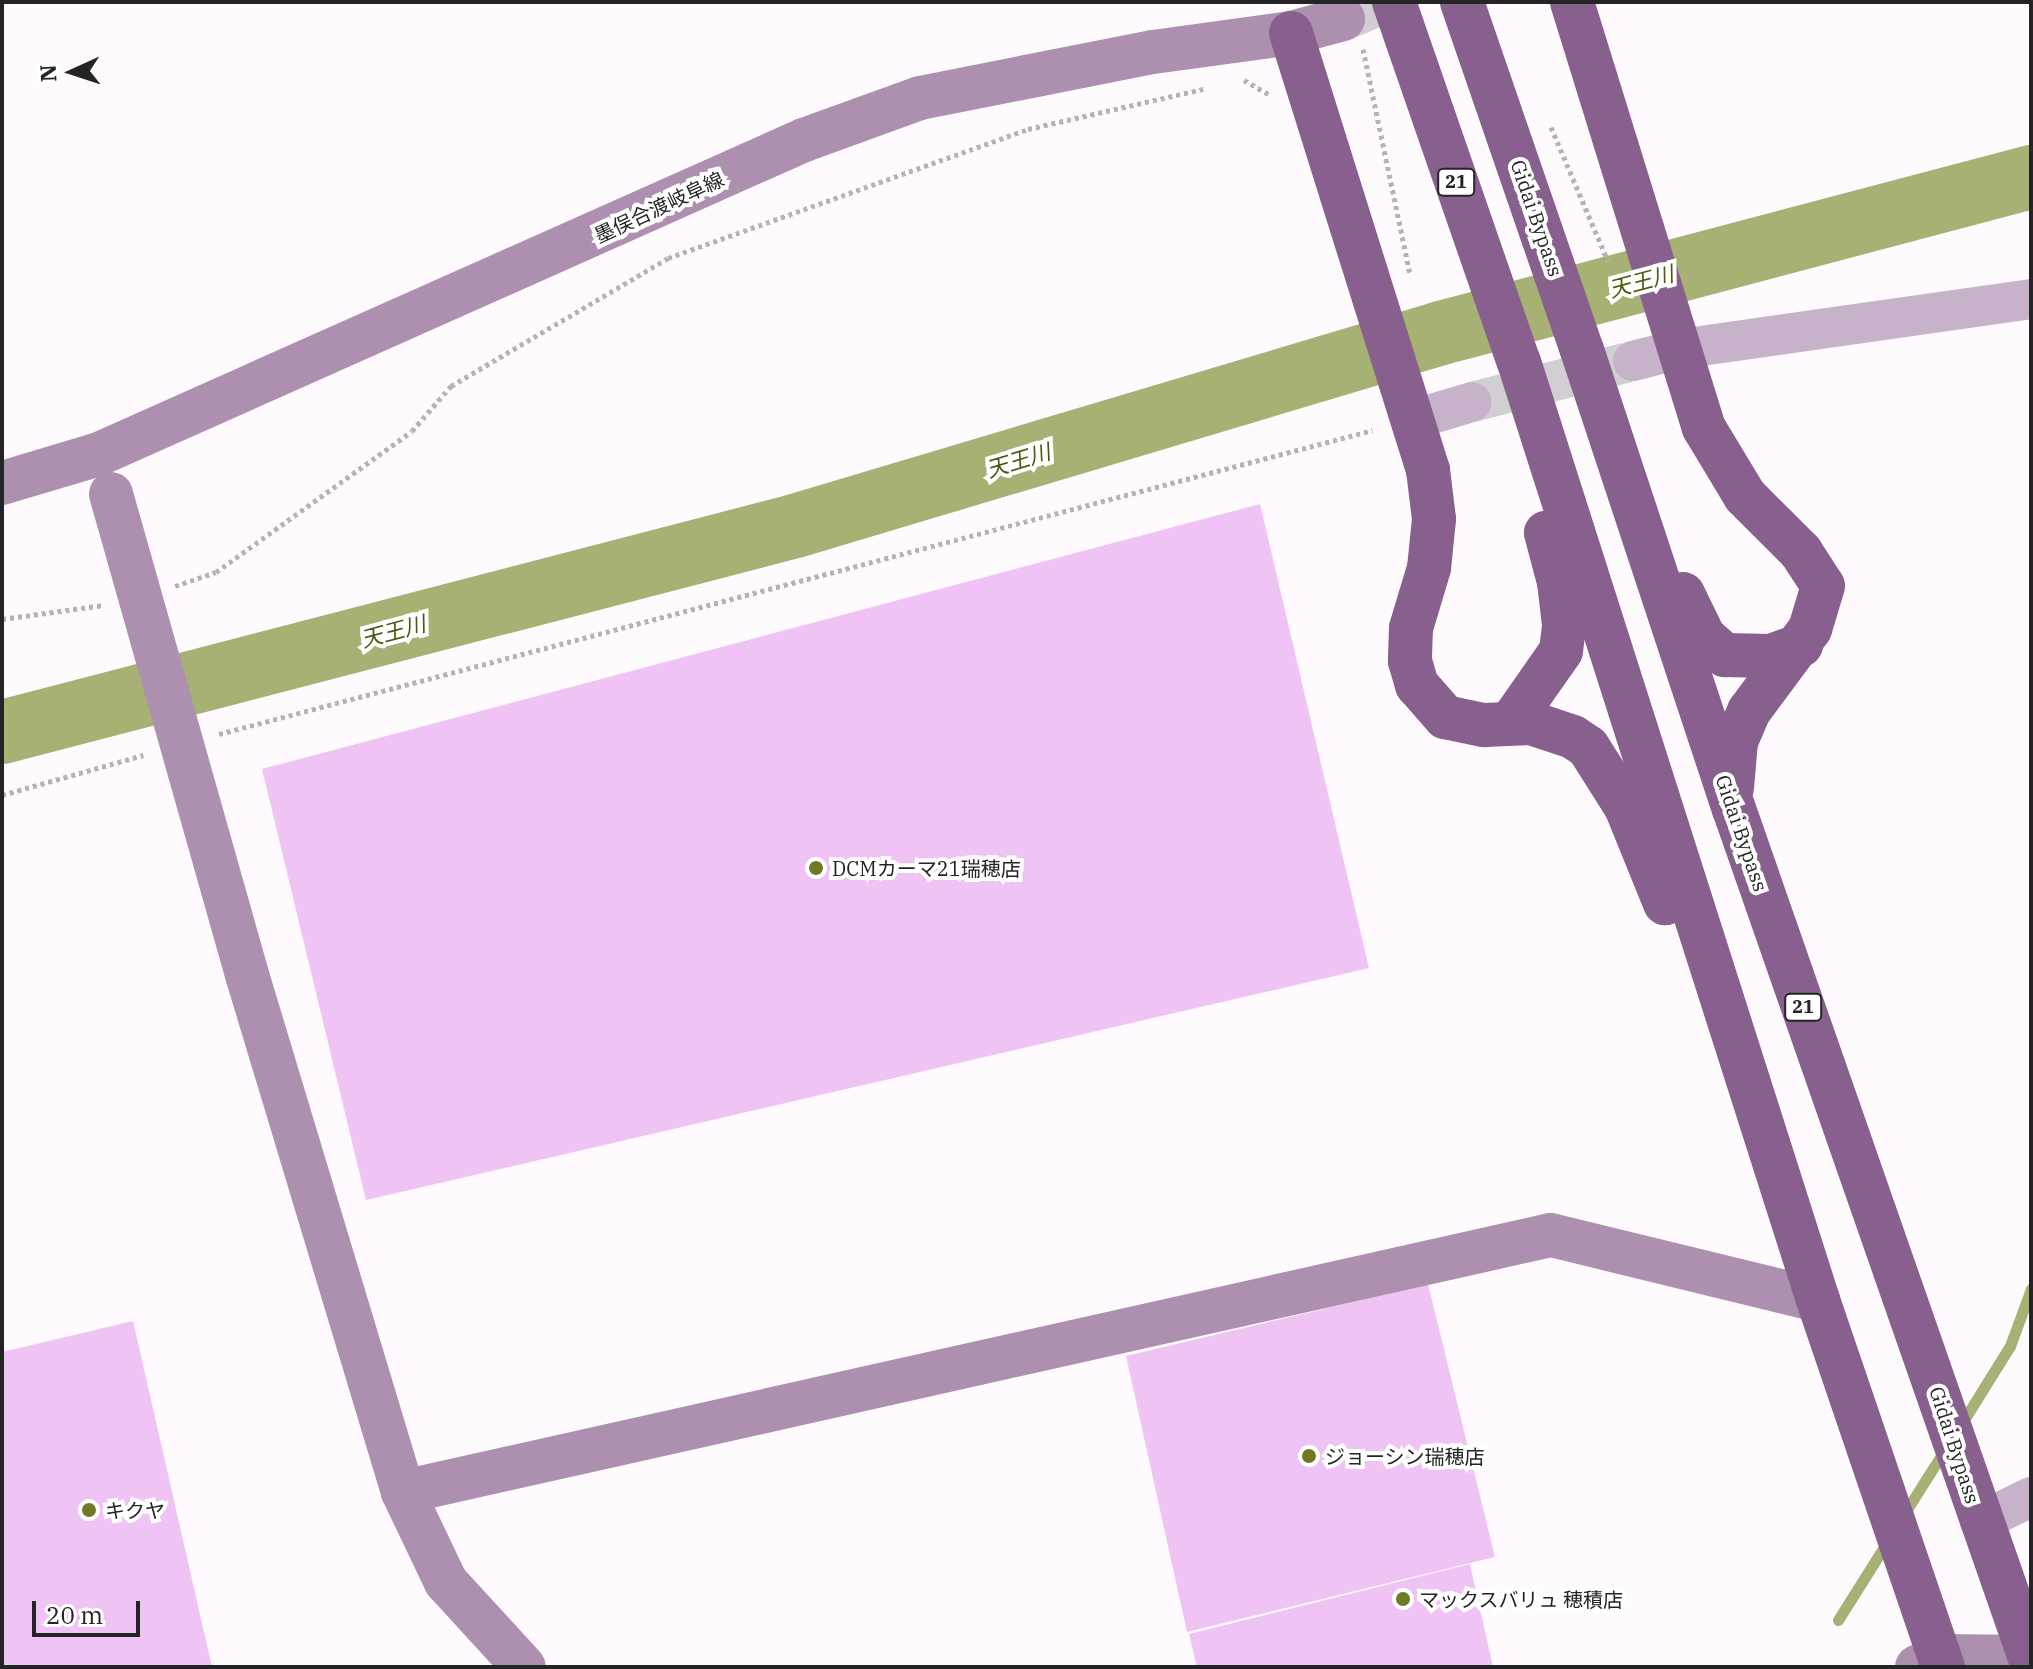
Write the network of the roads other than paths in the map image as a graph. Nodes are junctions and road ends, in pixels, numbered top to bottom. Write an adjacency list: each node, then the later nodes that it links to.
1 (1394, 2): 10 (highway, 21, bridge)
2 (1462, 2): 14 (highway, Gidai Bypass / 21, bridge)
3 (1572, 2): 7 (highway)
4 (1352, 31): 5 (street, 墨俣合渡岐阜線)
5 (1291, 33): 11 (highway); 12 (street, 墨俣合渡岐阜線)
6 (2031, 299): 7 (street)
7 (1677, 338): 8 (street); 15 (highway)
8 (1633, 361)
9 (1472, 402): 11 (street)
10 (1533, 407): 16 (highway); 18 (highway, 21)
11 (1415, 419): 16 (highway)
12 (105, 474): 13 (street, 墨俣合渡岐阜線); 20 (street, bridge)
13 (2, 483)
14 (1633, 511): 15 (highway); 17 (highway, Gidai Bypass / 21)
15 (1801, 645): 17 (highway)
16 (1512, 721): 18 (highway)
17 (1734, 809): 22 (highway, Gidai Bypass / 21)
18 (1722, 993): 19 (highway, 21)
19 (1818, 1300): 20 (street); 24 (highway, 21)
20 (403, 1492): 25 (street)
21 (2031, 1497): 22 (street)
22 (1980, 1522): 23 (highway, Gidai Bypass / 21)
23 (2026, 1660): 24 (street)
24 (1933, 1663)
25 (524, 1667)

